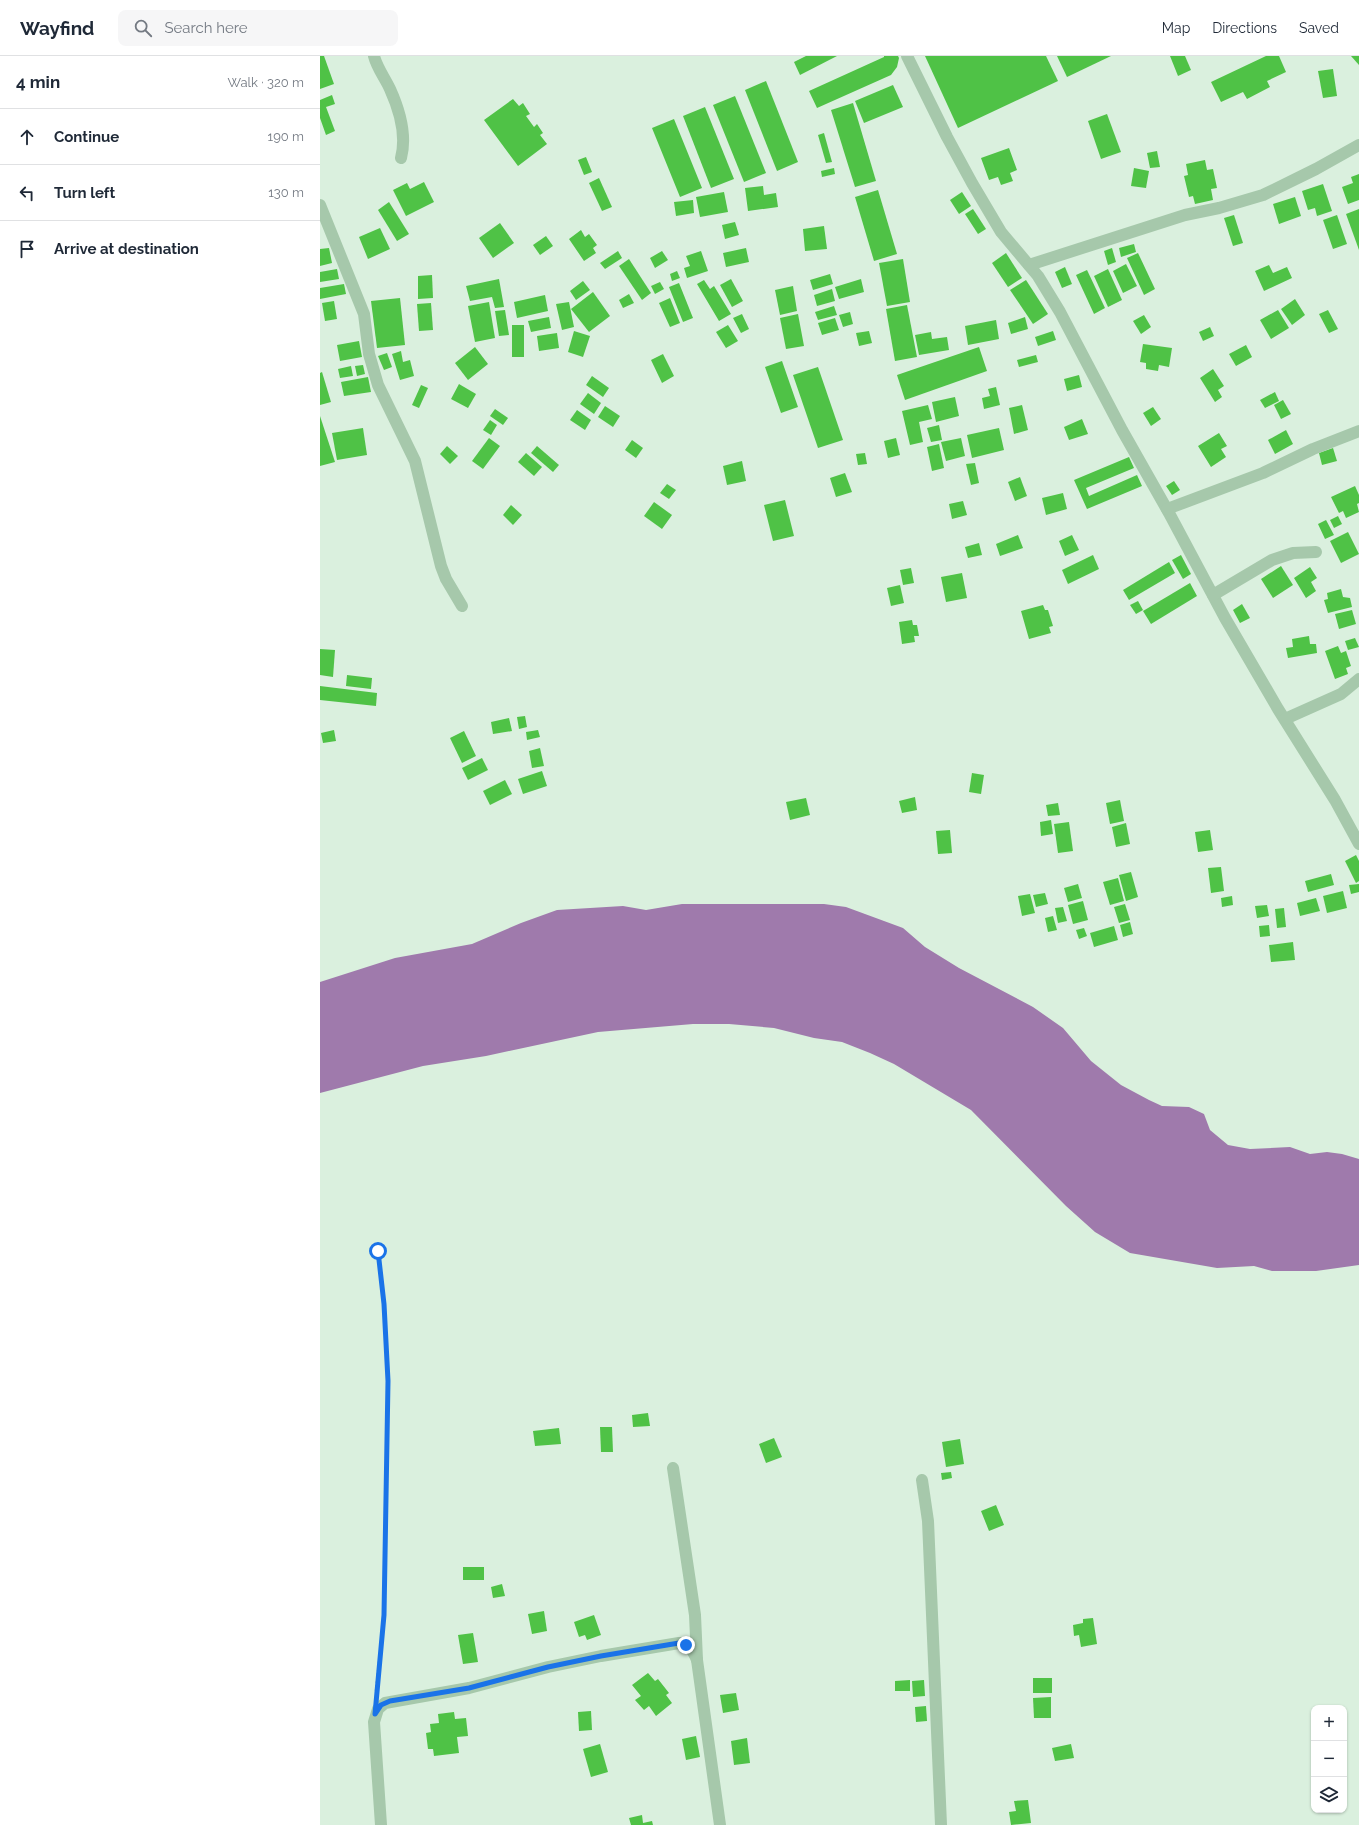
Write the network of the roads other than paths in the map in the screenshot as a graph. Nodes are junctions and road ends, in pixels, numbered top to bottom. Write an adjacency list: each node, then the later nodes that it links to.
1 (374, 56): 4 (street)
2 (907, 56): 6 (street)
3 (1359, 145): 6 (street)
4 (401, 158)
5 (320, 205): 11 (street)
6 (1029, 264): 8 (street)
7 (1359, 431): 8 (street)
8 (1166, 509): 10 (street)
9 (1316, 552): 10 (street)
10 (1213, 595): 13 (street)
11 (462, 606)
12 (1359, 679): 13 (street)
13 (1285, 719): 14 (street)
14 (1359, 844)
15 (673, 1468): 17 (street)
16 (922, 1480): 20 (street)
17 (697, 1660): 18 (street); 19 (street)
18 (381, 1825)
19 (720, 1825)
20 (941, 1825)

